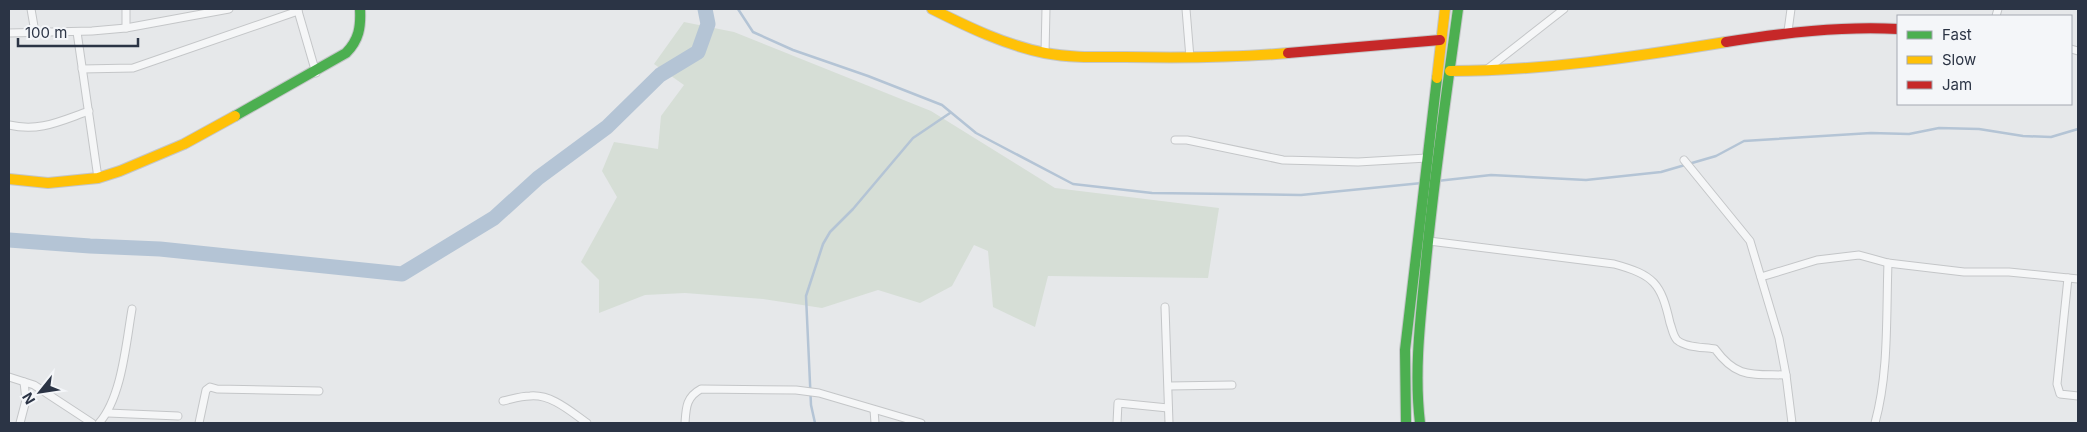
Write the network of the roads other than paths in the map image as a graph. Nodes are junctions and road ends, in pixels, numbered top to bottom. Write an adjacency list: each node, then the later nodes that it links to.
1 (31, 9): 16 (street)
2 (126, 9): 13 (street)
3 (229, 9): 13 (street)
4 (360, 9): 25 (street)
5 (932, 9): 20 (street)
6 (1046, 9): 20 (street)
7 (1186, 9): 21 (street)
8 (1445, 9): 19 (street)
9 (1458, 9): 23 (street)
10 (1564, 9): 24 (street)
11 (1791, 9): 15 (street)
12 (296, 10): 22 (street); 25 (street)
13 (126, 28): 17 (street)
14 (1897, 29): 15 (street)
15 (1788, 31): 24 (street)
16 (34, 32): 17 (street); 18 (street)
17 (77, 32): 22 (street)
18 (9, 33)
19 (1440, 40): 21 (street); 29 (street)
20 (1045, 53): 21 (street)
21 (1190, 58)
22 (82, 69): 26 (street)
23 (1450, 72): 24 (street); 32 (street)
24 (1484, 72)
25 (316, 73): 31 (street)
26 (88, 110): 27 (street); 31 (street)
27 (9, 125)
28 (1175, 140): 29 (street)
29 (1427, 158): 32 (street)
30 (1684, 160): 37 (street)
31 (98, 178): 33 (street)
32 (1429, 178): 34 (street)
33 (9, 179)
34 (1428, 191): 35 (street); 64 (street)
35 (1429, 241): 42 (street); 65 (street)
36 (1888, 263): 37 (street); 38 (street); 67 (street)
37 (1761, 277): 42 (street)
38 (2068, 278): 39 (street); 48 (street)
39 (2078, 279)
40 (1165, 307): 46 (street)
41 (132, 309): 52 (street)
42 (1786, 375): 66 (street)
43 (9, 377): 44 (street)
44 (24, 382): 54 (street); 55 (street)
45 (1232, 385): 46 (street)
46 (1169, 386): 50 (street)
47 (319, 391): 57 (street)
48 (2078, 396)
49 (503, 401): 58 (street)
50 (1168, 408): 62 (street); 63 (street)
51 (874, 410): 59 (street); 60 (street); 61 (street)
52 (108, 413): 53 (street); 56 (street)
53 (178, 416)
54 (20, 423)
55 (92, 423)
56 (99, 423)
57 (199, 423)
58 (587, 423)
59 (685, 423)
60 (875, 423)
61 (921, 423)
62 (1117, 423)
63 (1169, 423)
64 (1406, 423)
65 (1420, 423)
66 (1792, 423)
67 (1874, 423)

